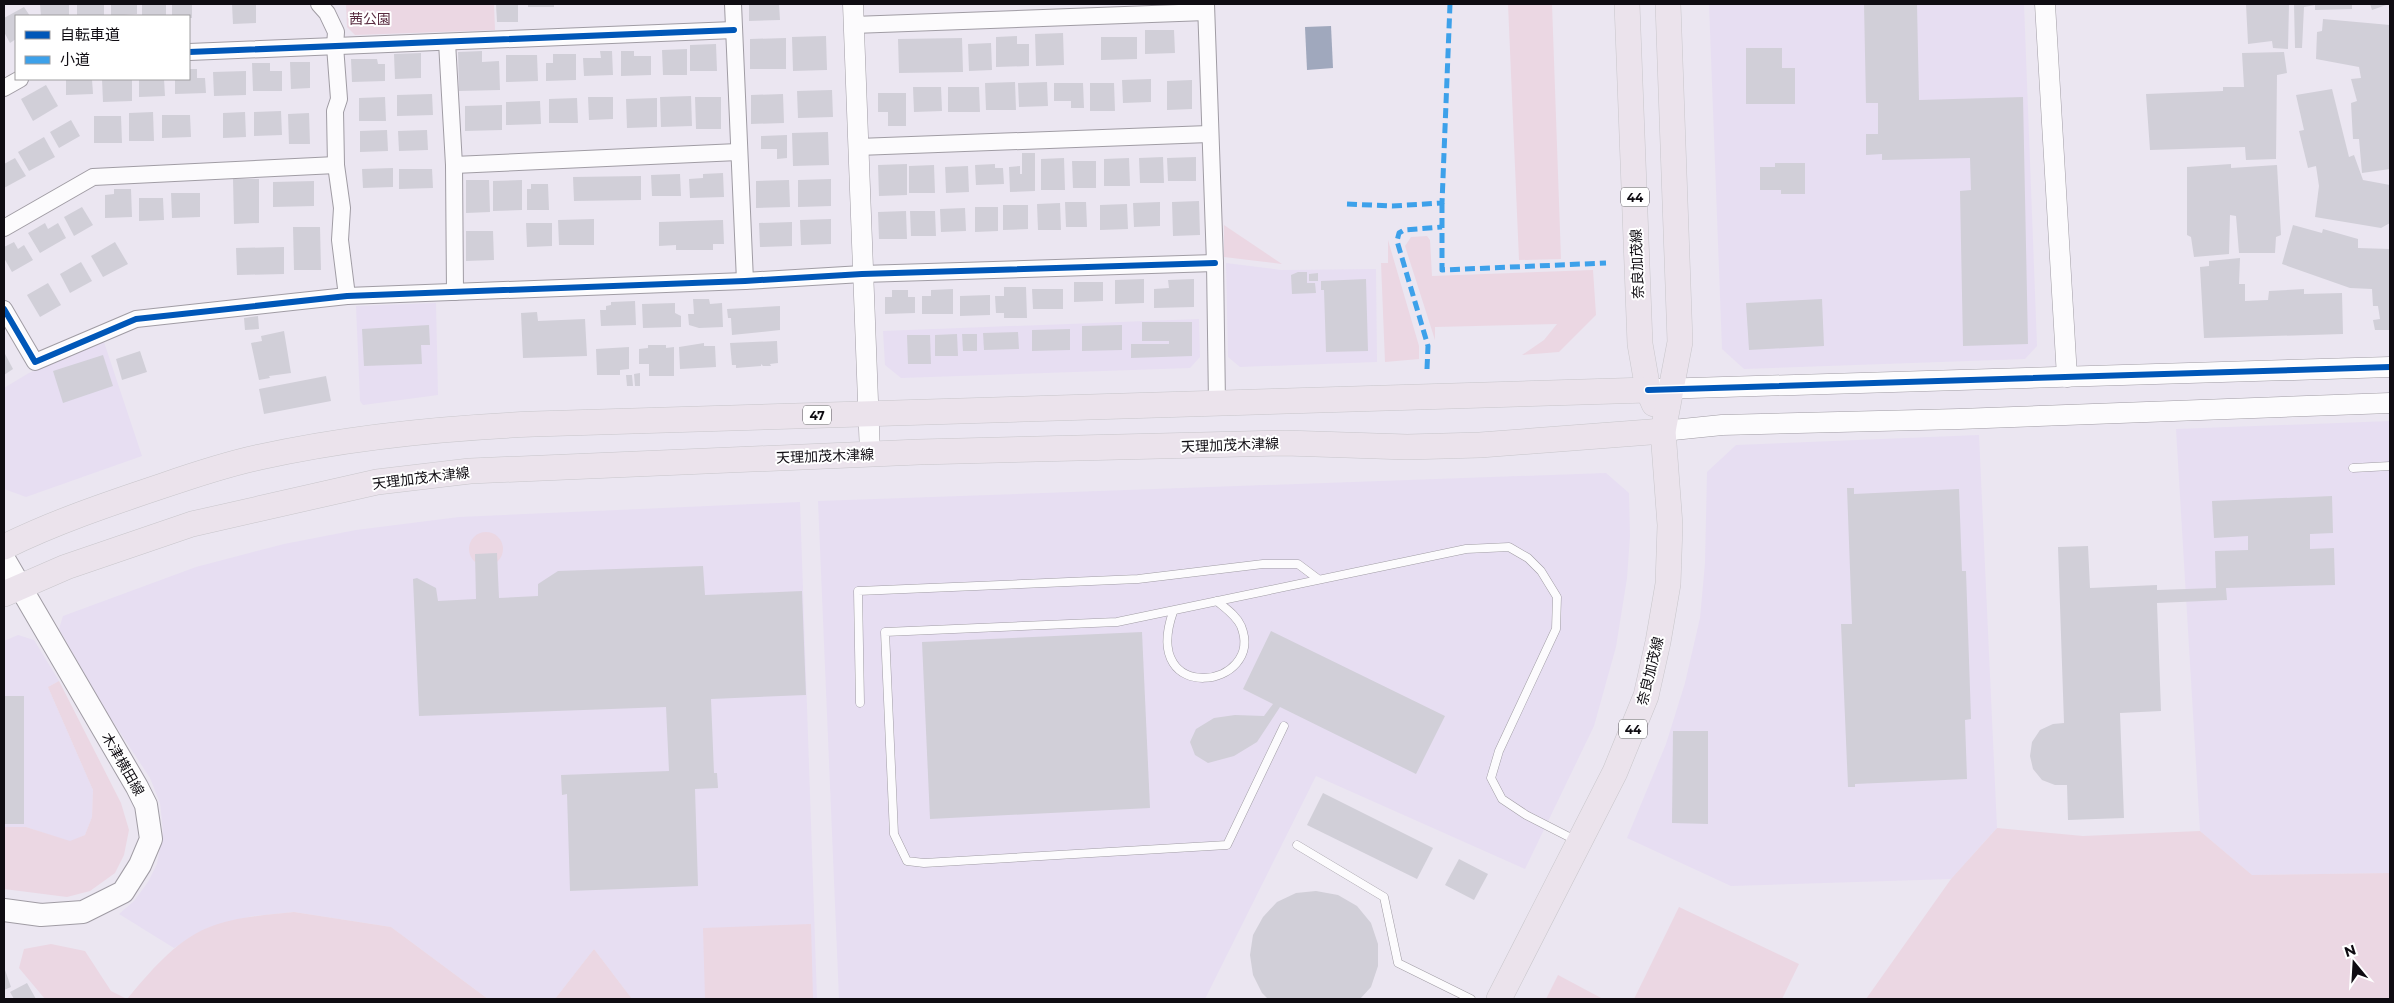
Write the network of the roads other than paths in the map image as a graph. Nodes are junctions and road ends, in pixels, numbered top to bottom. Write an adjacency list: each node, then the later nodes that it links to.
1 (319, 4): 11 (street)
2 (733, 4): 9 (street)
3 (852, 4): 8 (street)
4 (1628, 4): 29 (main road, 奈良加茂線 / 44)
5 (1668, 4): 29 (main road)
6 (2045, 4): 28 (street)
7 (1206, 8): 8 (street); 15 (street)
8 (853, 25): 16 (street)
9 (734, 30): 10 (street); 17 (street)
10 (447, 42): 11 (street); 19 (street)
11 (335, 46): 12 (street); 18 (street)
12 (190, 52)
13 (18, 80): 14 (street)
14 (4, 88)
15 (1209, 134): 16 (street); 21 (street)
16 (858, 147): 22 (street)
17 (738, 152): 19 (street); 23 (street)
18 (336, 165): 20 (street); 25 (street)
19 (454, 165): 24 (street)
20 (4, 228)
21 (1215, 263): 22 (street); 30 (street)
22 (862, 274): 23 (street); 32 (street)
23 (745, 281): 24 (street)
24 (455, 292): 25 (street)
25 (347, 296): 26 (street)
26 (4, 310)
27 (2390, 367): 28 (street)
28 (2067, 377): 29 (street)
29 (1659, 389): 30 (main road, 47); 33 (main road, 奈良加茂線 / 44)
30 (1217, 402): 32 (main road, 47)
31 (2390, 403): 33 (street)
32 (868, 413): 34 (street); 37 (main road, 47)
33 (1664, 432): 34 (main road, 天理加茂木津線); 45 (main road, 奈良加茂線 / 44)
34 (870, 454): 40 (main road, 天理加茂木津線)
35 (2390, 466): 36 (lane)
36 (2353, 468)
37 (4, 547)
38 (4, 559): 40 (main road, 木津横田線)
39 (1318, 579): 41 (lane); 43 (lane); 45 (lane)
40 (12, 590): 47 (main road, 木津横田線)
41 (1217, 601): 42 (lane); 42 (lane)
42 (1173, 612): 44 (lane)
43 (860, 703)
44 (1284, 726)
45 (1581, 843): 49 (main road, 奈良加茂線 / 44)
46 (1298, 845): 48 (lane)
47 (4, 910)
48 (1471, 999)
49 (1499, 999)

